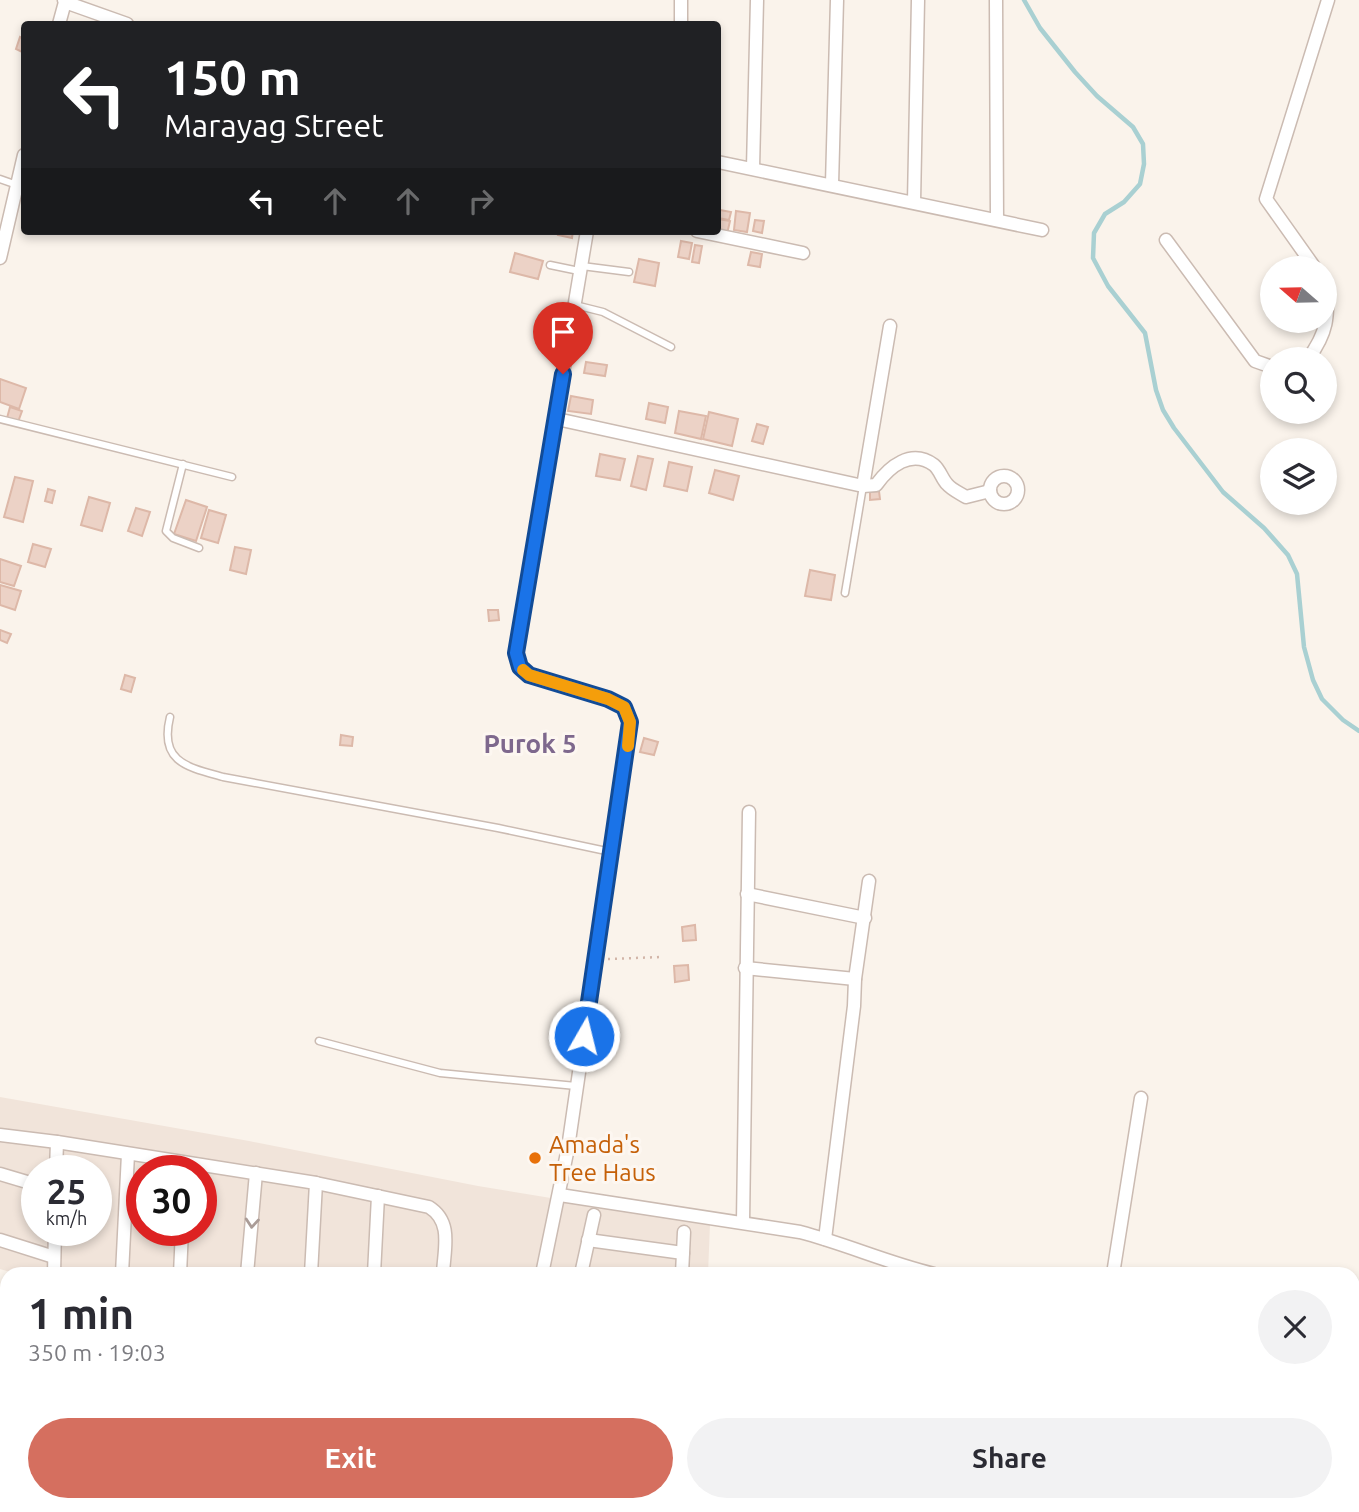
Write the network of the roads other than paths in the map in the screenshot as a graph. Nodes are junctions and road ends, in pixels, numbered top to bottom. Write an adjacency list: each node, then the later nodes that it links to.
1 (681, 0): 10 (street)
2 (757, 0): 12 (street)
3 (837, 0): 15 (street)
4 (918, 0): 17 (street)
5 (996, 0): 18 (street)
6 (1328, 0): 24 (street)
7 (64, 1): 8 (street); 9 (street)
8 (60, 21)
9 (119, 21)
10 (681, 21)
11 (721, 163): 12 (street)
12 (752, 168): 15 (street)
13 (21, 170): 16 (street)
14 (0, 179): 16 (lane)
15 (832, 184): 17 (street)
16 (18, 185): 25 (street)
17 (914, 202): 18 (street)
18 (997, 220): 19 (street)
19 (1042, 230)
20 (586, 235): 27 (street)
21 (716, 235): 23 (street)
22 (1166, 240): 32 (street)
23 (803, 253)
24 (1306, 256)
25 (0, 258)
26 (550, 265): 27 (lane)
27 (580, 268): 28 (lane); 29 (street)
28 (629, 272)
29 (573, 305): 31 (lane); 34 (street)
30 (890, 326): 37 (street)
31 (671, 347)
32 (1260, 363)
33 (0, 419): 35 (lane)
34 (557, 419): 37 (street); 43 (street)
35 (183, 464): 36 (lane); 39 (lane)
36 (232, 477)
37 (863, 486): 38 (street); 40 (lane)
38 (990, 491)
39 (199, 548)
40 (845, 593)
41 (170, 717): 43 (lane)
42 (749, 812): 45 (street)
43 (611, 852): 50 (street)
44 (869, 881): 46 (street)
45 (747, 894): 46 (street); 47 (street)
46 (865, 918): 48 (street)
47 (745, 968): 48 (street); 65 (street)
48 (855, 979): 67 (street)
49 (319, 1041): 50 (lane)
50 (576, 1086): 62 (street)
51 (1141, 1098): 85 (street)
52 (0, 1135): 53 (street)
53 (57, 1142): 54 (street); 55 (street)
54 (128, 1154): 56 (street); 75 (street)
55 (57, 1155)
56 (133, 1155)
57 (217, 1169): 58 (street)
58 (256, 1173): 61 (street); 77 (street, one-way to 77)
59 (0, 1174): 60 (street)
60 (21, 1180)
61 (316, 1183): 63 (street); 78 (street)
62 (560, 1195): 65 (street); 81 (street)
63 (378, 1196): 79 (street); 80 (street)
64 (594, 1215): 69 (street)
65 (743, 1222): 67 (street)
66 (684, 1232): 72 (street)
67 (825, 1238): 84 (street)
68 (0, 1240): 73 (street)
69 (587, 1240): 72 (street); 82 (street)
70 (54, 1246): 73 (street)
71 (181, 1246): 76 (street)
72 (683, 1253): 83 (street)
73 (54, 1257): 74 (street)
74 (54, 1267)
75 (122, 1267)
76 (180, 1267)
77 (248, 1267)
78 (311, 1267)
79 (374, 1267)
80 (443, 1267)
81 (544, 1267)
82 (582, 1267)
83 (682, 1267)
84 (908, 1267)
85 (1114, 1267)

